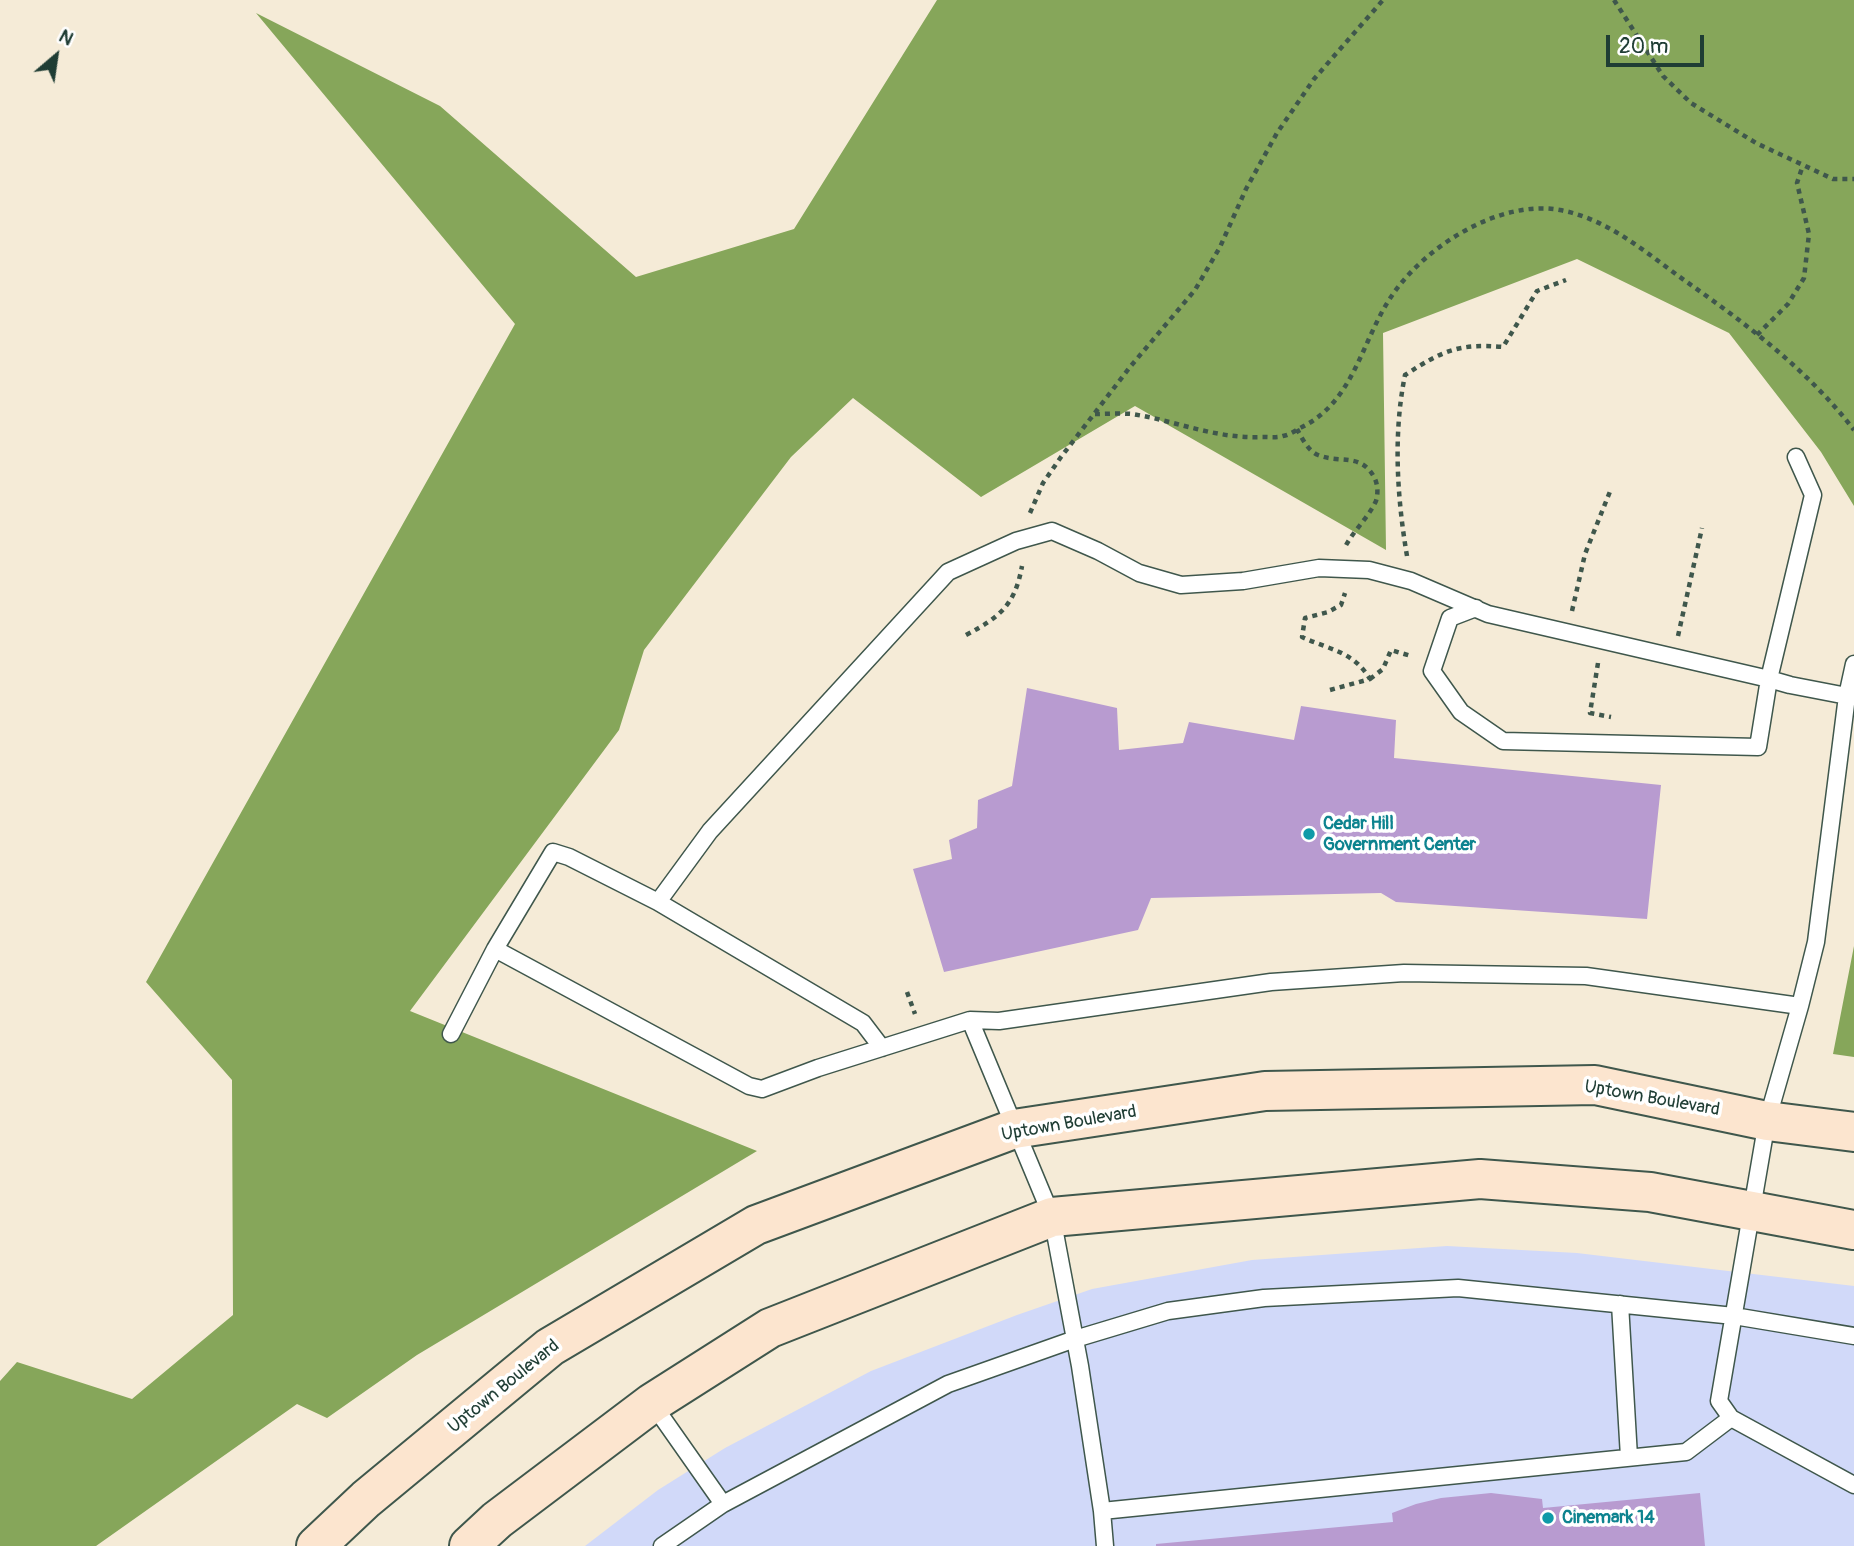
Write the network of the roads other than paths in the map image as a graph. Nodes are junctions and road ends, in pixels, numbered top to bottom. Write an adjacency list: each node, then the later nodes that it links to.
1 (1797, 457): 4 (lane)
2 (1476, 608): 4 (lane); 4 (lane); 6 (lane)
3 (1854, 664): 5 (lane)
4 (1769, 679): 5 (lane)
5 (1847, 695): 8 (lane)
6 (658, 902): 7 (lane); 11 (lane)
7 (495, 948): 10 (lane); 11 (lane)
8 (1800, 1006): 9 (lane); 12 (lane)
9 (970, 1020): 11 (lane); 13 (lane)
10 (451, 1034)
11 (882, 1048)
12 (1767, 1121): 13 (street, Uptown Boulevard); 14 (street, Uptown Boulevard); 15 (lane)
13 (1014, 1129): 16 (lane); 28 (street, Uptown Boulevard)
14 (1854, 1132)
15 (1752, 1212): 16 (street); 17 (street); 19 (lane)
16 (1052, 1217): 21 (lane); 22 (street)
17 (1854, 1230)
18 (1620, 1304): 19 (lane); 21 (lane); 24 (lane)
19 (1734, 1316): 20 (lane); 23 (lane)
20 (1854, 1336)
21 (1074, 1339): 26 (lane); 27 (lane)
22 (652, 1403): 26 (lane); 29 (street)
23 (1731, 1419): 24 (lane); 25 (lane)
24 (1629, 1457): 27 (lane)
25 (1854, 1485)
26 (723, 1504): 30 (lane)
27 (1102, 1511): 31 (lane)
28 (316, 1546)
29 (469, 1546)
30 (662, 1546)
31 (1105, 1546)

